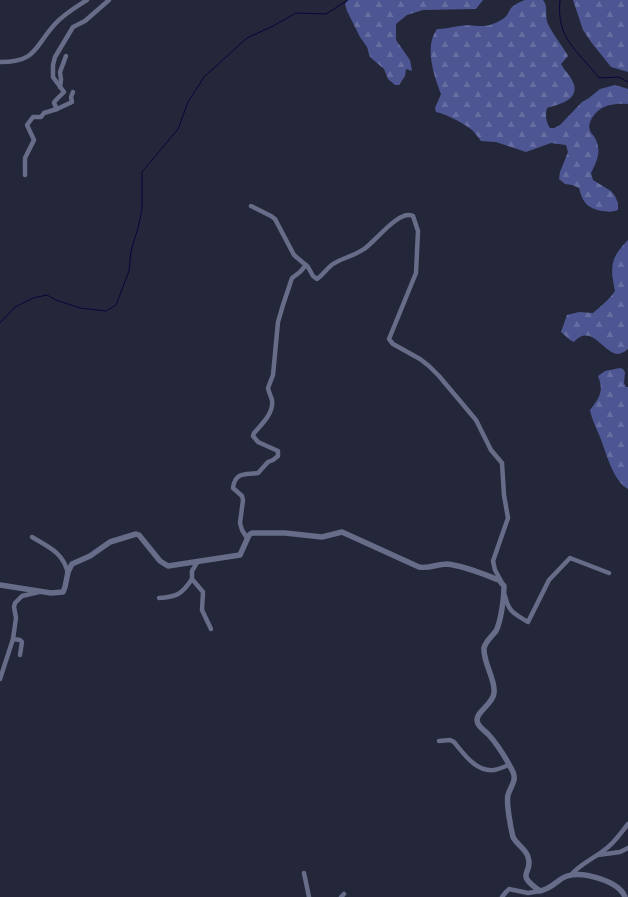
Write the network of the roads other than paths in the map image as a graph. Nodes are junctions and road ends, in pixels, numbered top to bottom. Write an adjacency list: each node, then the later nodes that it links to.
1 (87, 0): 4 (street)
2 (109, 0): 5 (street)
3 (66, 56): 5 (street)
4 (0, 62)
5 (60, 87): 7 (street)
6 (73, 92): 7 (street)
7 (57, 109): 8 (street)
8 (25, 175)
9 (250, 206): 10 (street)
10 (306, 265): 12 (street); 17 (street)
11 (32, 537): 15 (street)
12 (247, 538): 13 (street); 17 (street)
13 (198, 561): 15 (street); 16 (street)
14 (610, 573): 20 (street)
15 (68, 575): 19 (street)
16 (192, 579): 21 (street); 22 (street)
17 (502, 583): 20 (street)
18 (0, 585): 19 (street)
19 (41, 592): 23 (street)
20 (504, 593): 27 (street)
21 (159, 598)
22 (211, 629)
23 (13, 639): 24 (street); 25 (street)
24 (20, 655)
25 (0, 679)
26 (439, 741): 27 (street)
27 (509, 765): 33 (street)
28 (628, 824): 30 (street)
29 (628, 848): 30 (street)
30 (597, 856): 32 (street)
31 (304, 873): 34 (street)
32 (571, 875): 33 (street); 36 (street)
33 (540, 891): 35 (street)
34 (309, 897)
35 (502, 897)
36 (625, 897)

